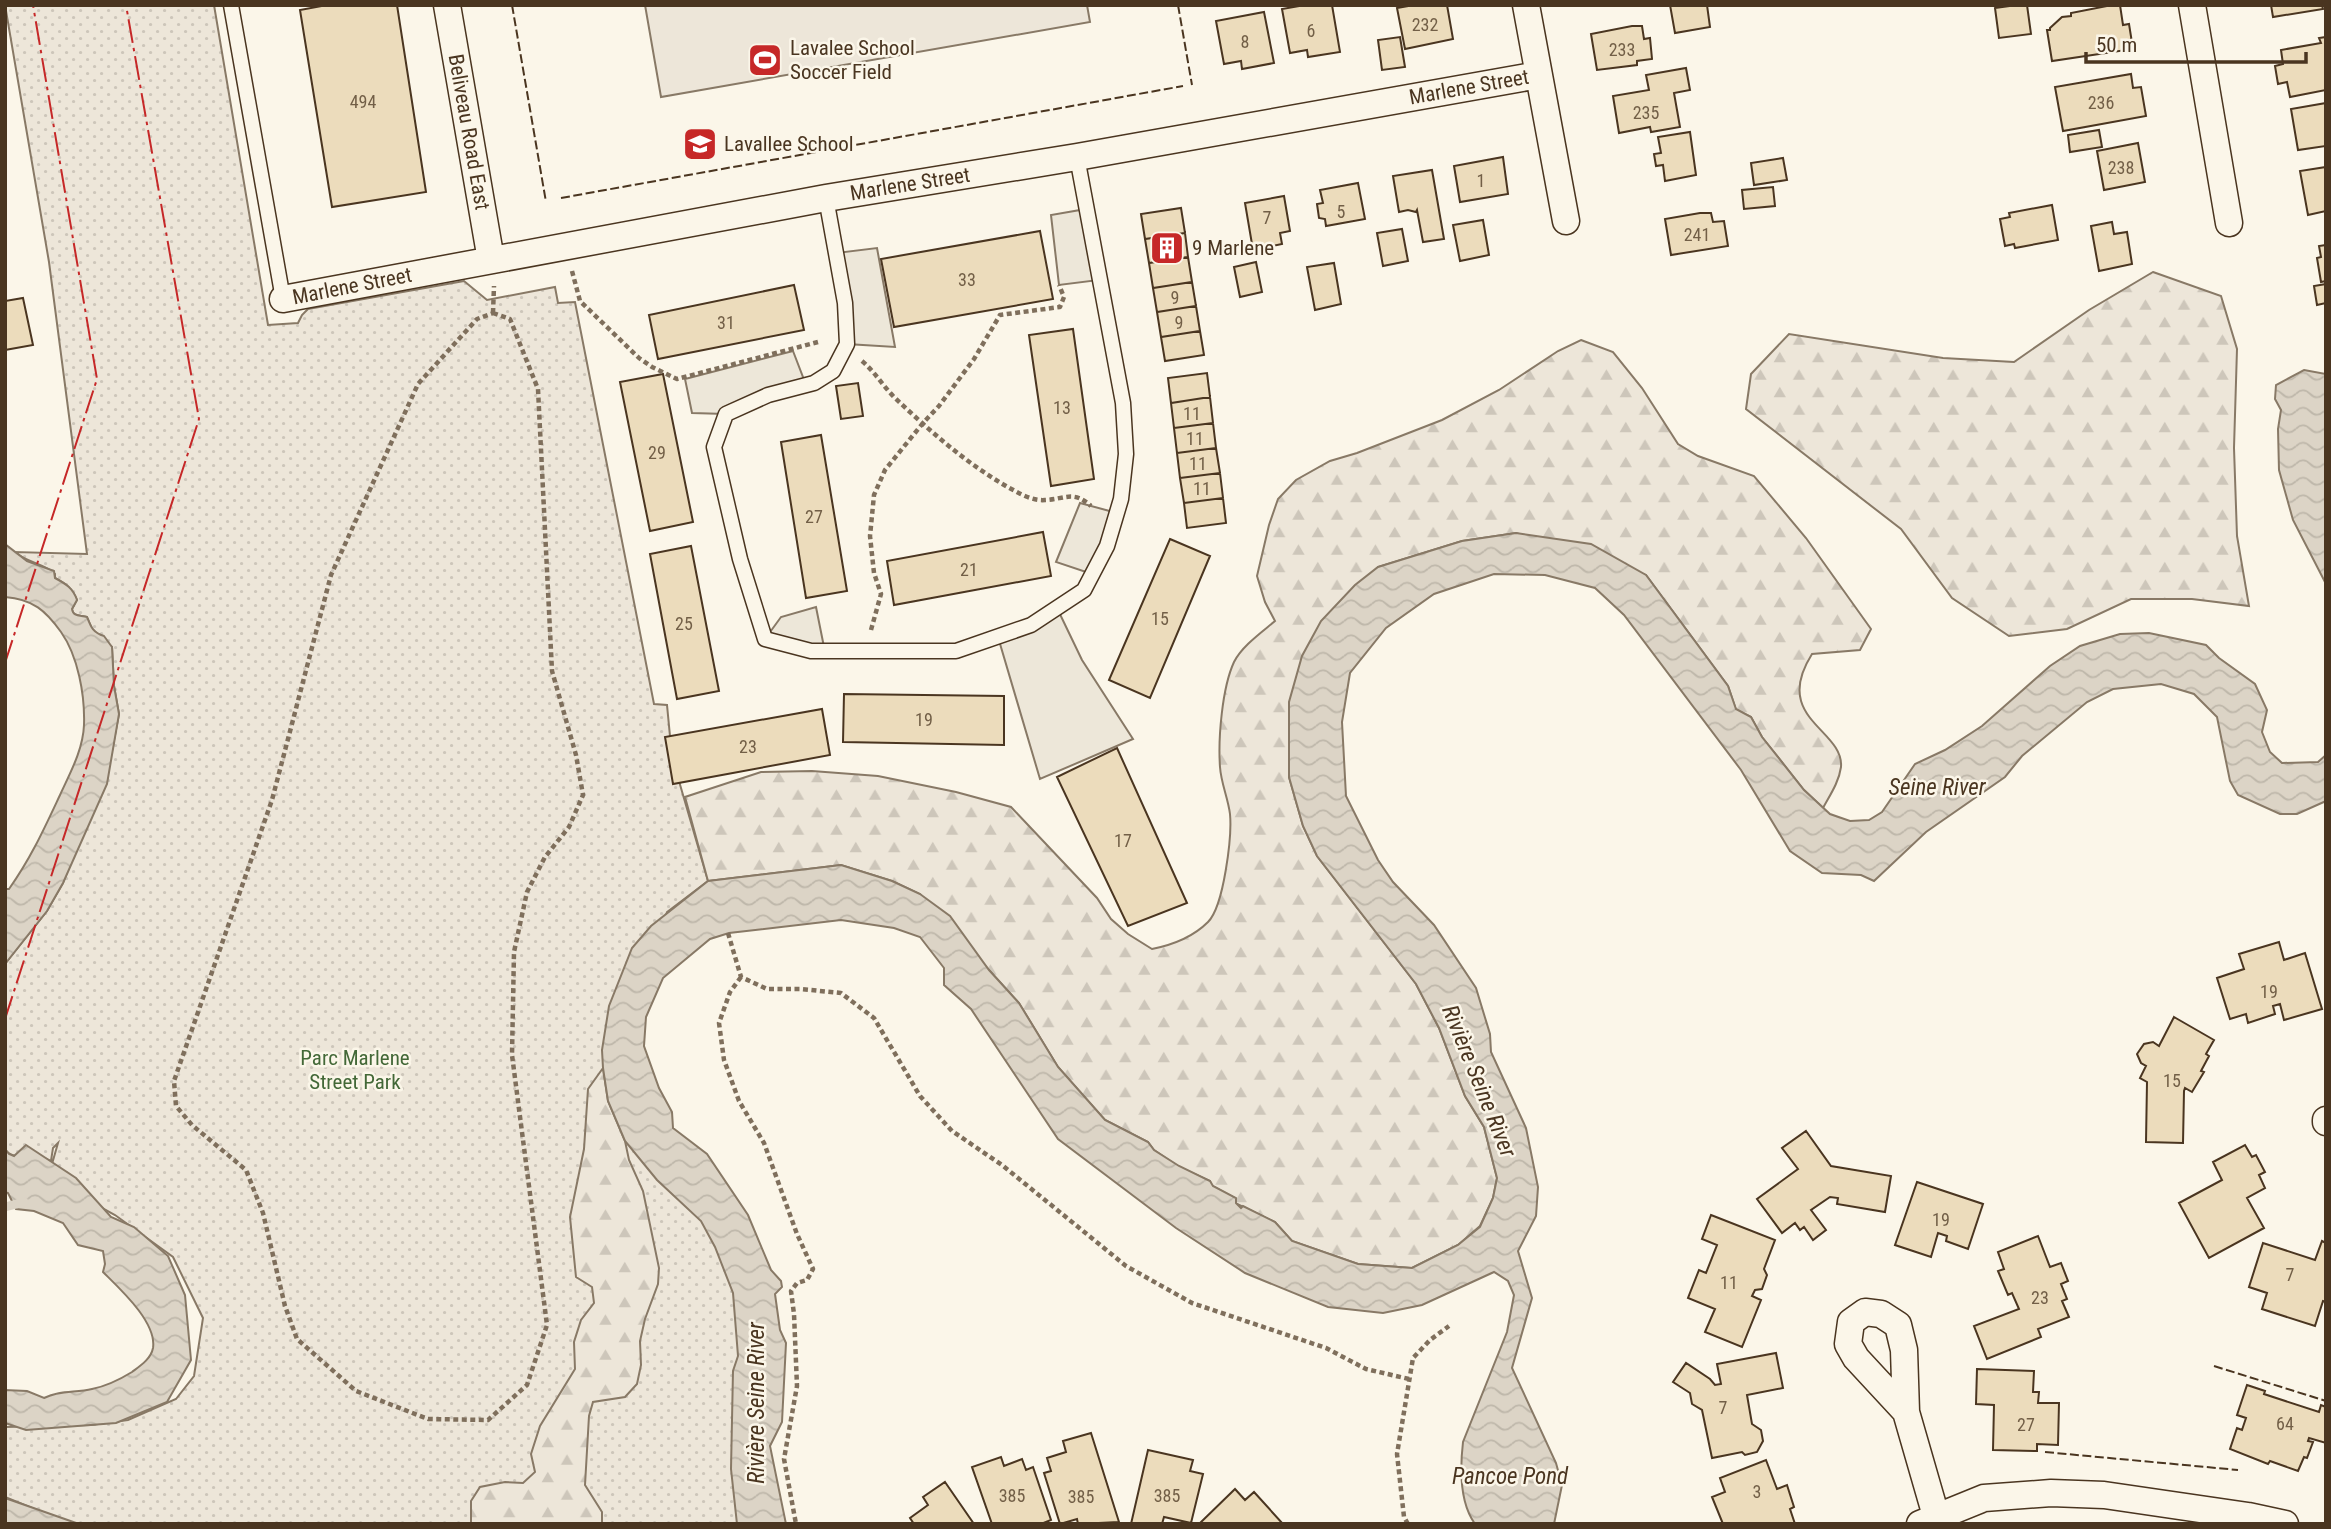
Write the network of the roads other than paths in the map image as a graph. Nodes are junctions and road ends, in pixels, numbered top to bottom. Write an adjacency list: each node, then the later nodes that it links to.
1 (231, 5): 11 (lane)
2 (447, 5): 10 (street, Beliveau Road East)
3 (1526, 5): 5 (street)
4 (2192, 5): 9 (street)
5 (1539, 75): 6 (street, Marlene Street); 8 (street)
6 (1077, 157): 7 (street, Marlene Street); 7 (lane)
7 (826, 198): 10 (street, Marlene Street)
8 (1566, 221)
9 (2229, 223)
10 (491, 260): 11 (street, Marlene Street)
11 (282, 299)
12 (1906, 1412): 13 (street)
13 (1928, 1520): 14 (street)
14 (2285, 1524)

